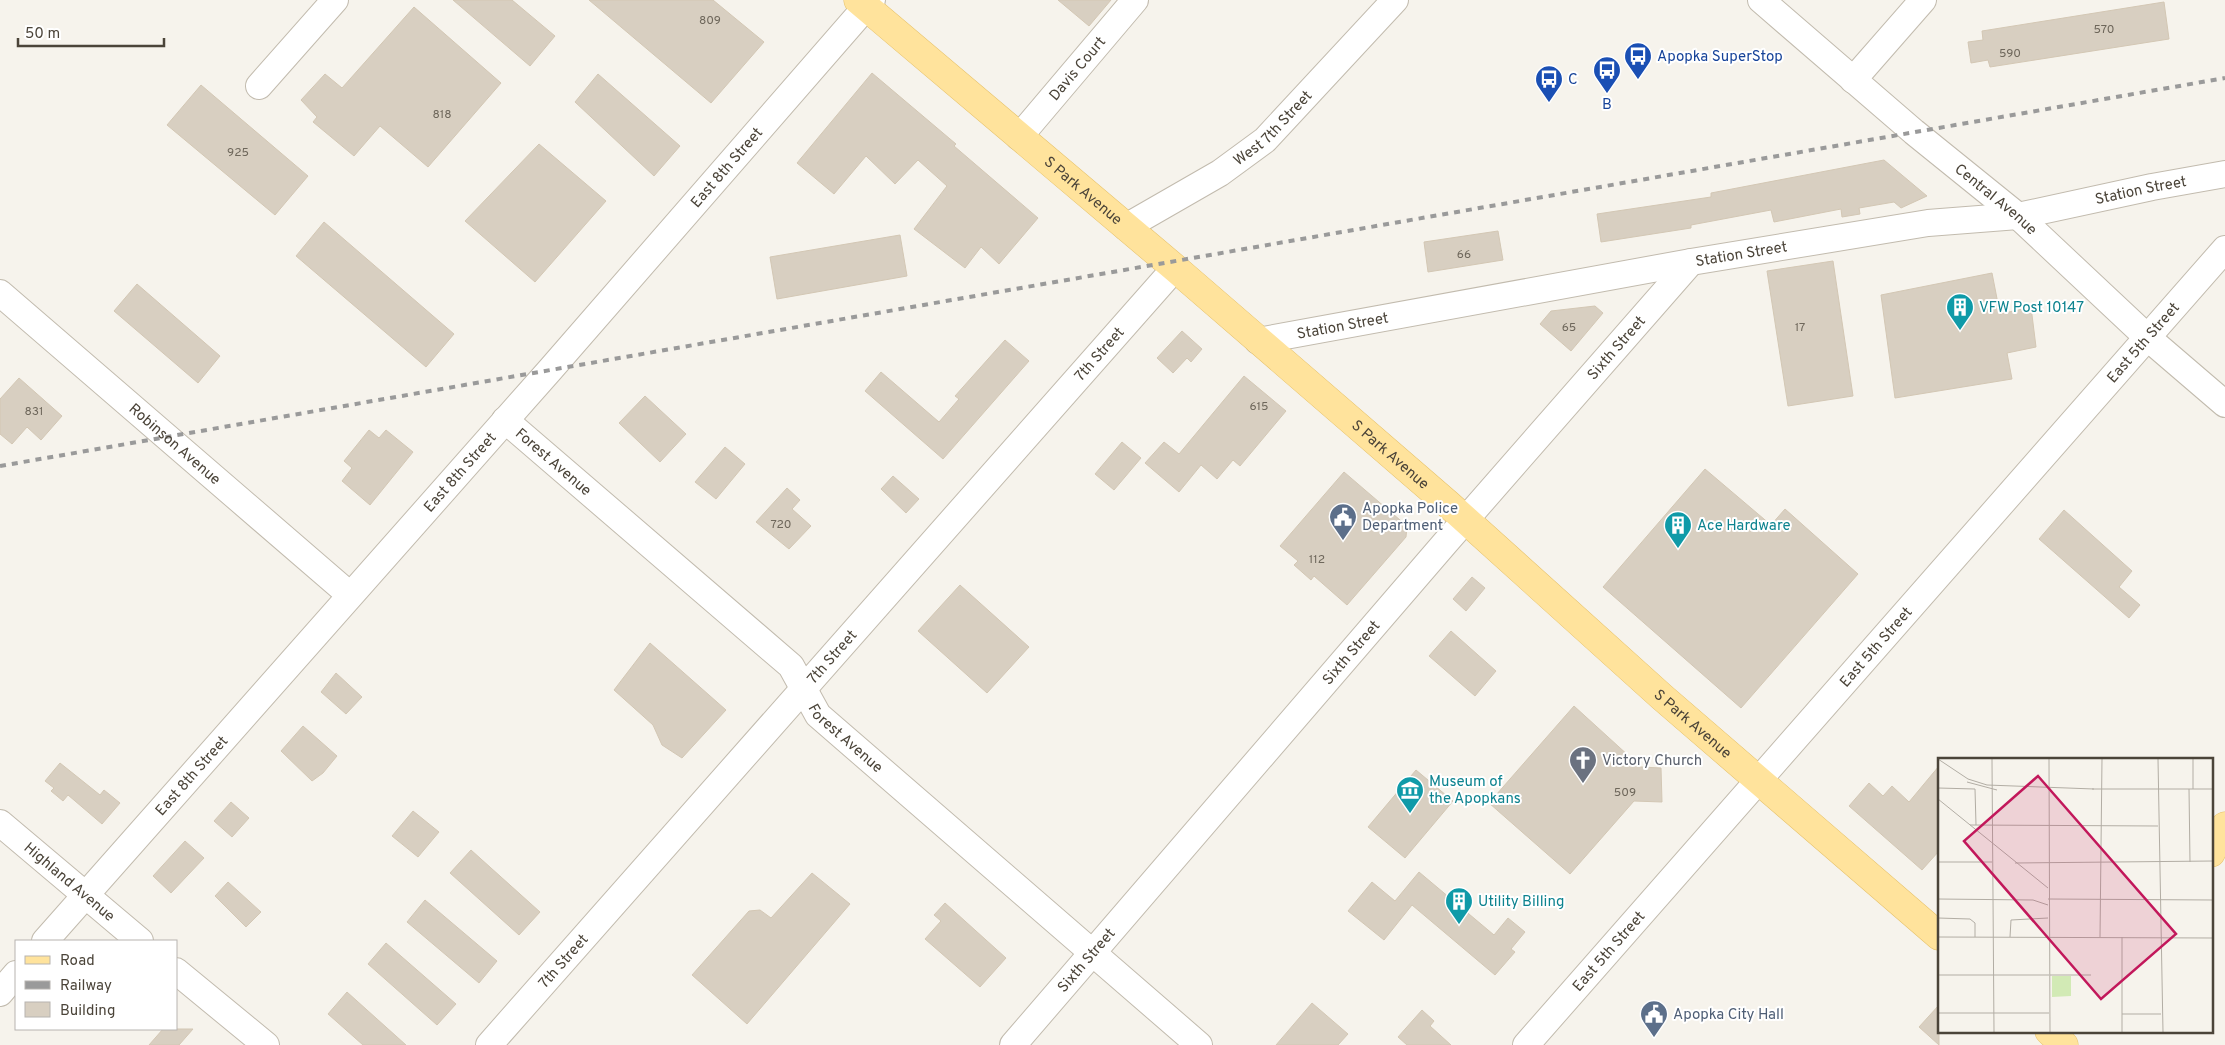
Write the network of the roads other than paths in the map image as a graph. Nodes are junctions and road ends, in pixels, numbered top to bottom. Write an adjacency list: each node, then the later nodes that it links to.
1 (335, 0): 8 (street)
2 (1135, 0): 9 (street, Davis Court)
3 (1395, 0): 12 (street, West 7th Street)
4 (1761, 0): 7 (street, Central Avenue)
5 (1923, 0): 7 (street)
6 (865, 2): 9 (main road, S Park Avenue); 20 (street, East 8th Street)
7 (1853, 80): 11 (street, Central Avenue)
8 (259, 86)
9 (1019, 137): 12 (main road, S Park Avenue)
10 (2225, 174): 11 (street, Station Street)
11 (2018, 216): 14 (street, Station Street); 17 (street, Central Avenue)
12 (1126, 227): 15 (main road, S Park Avenue)
13 (2225, 249): 17 (street, East 5th Street)
14 (1691, 262): 18 (street, Station Street); 21 (street, Sixth Street)
15 (1175, 268): 18 (main road, S Park Avenue); 23 (street, 7th Street)
16 (0, 293): 22 (street, Robinson Avenue)
17 (2148, 338): 19 (street, Central Avenue); 24 (street, East 5th Street)
18 (1258, 341): 21 (main road, S Park Avenue)
19 (2225, 404)
20 (505, 420): 22 (street, East 8th Street); 23 (street, Forest Avenue)
21 (1466, 520): 24 (main road, S Park Avenue); 34 (street, Sixth Street)
22 (350, 595): 30 (street, East 8th Street)
23 (803, 687): 34 (street, Forest Avenue); 39 (street, 7th Street)
24 (1759, 781): 31 (main road, S Park Avenue); 42 (street, East 5th Street)
25 (0, 823): 30 (street, Highland Avenue)
26 (2225, 826): 27 (main road)
27 (2212, 851)
28 (2225, 861): 29 (main road)
29 (2212, 869)
30 (85, 896): 32 (street, East 8th Street); 33 (street, Highland Avenue)
31 (1938, 935)
32 (46, 940)
33 (139, 940)
34 (1093, 953): 40 (street, Sixth Street); 41 (street, Forest Avenue)
35 (178, 973): 38 (street)
36 (15, 975): 37 (street)
37 (0, 993)
38 (266, 1045)
39 (489, 1045)
40 (1013, 1045)
41 (1198, 1045)
42 (1526, 1045)

